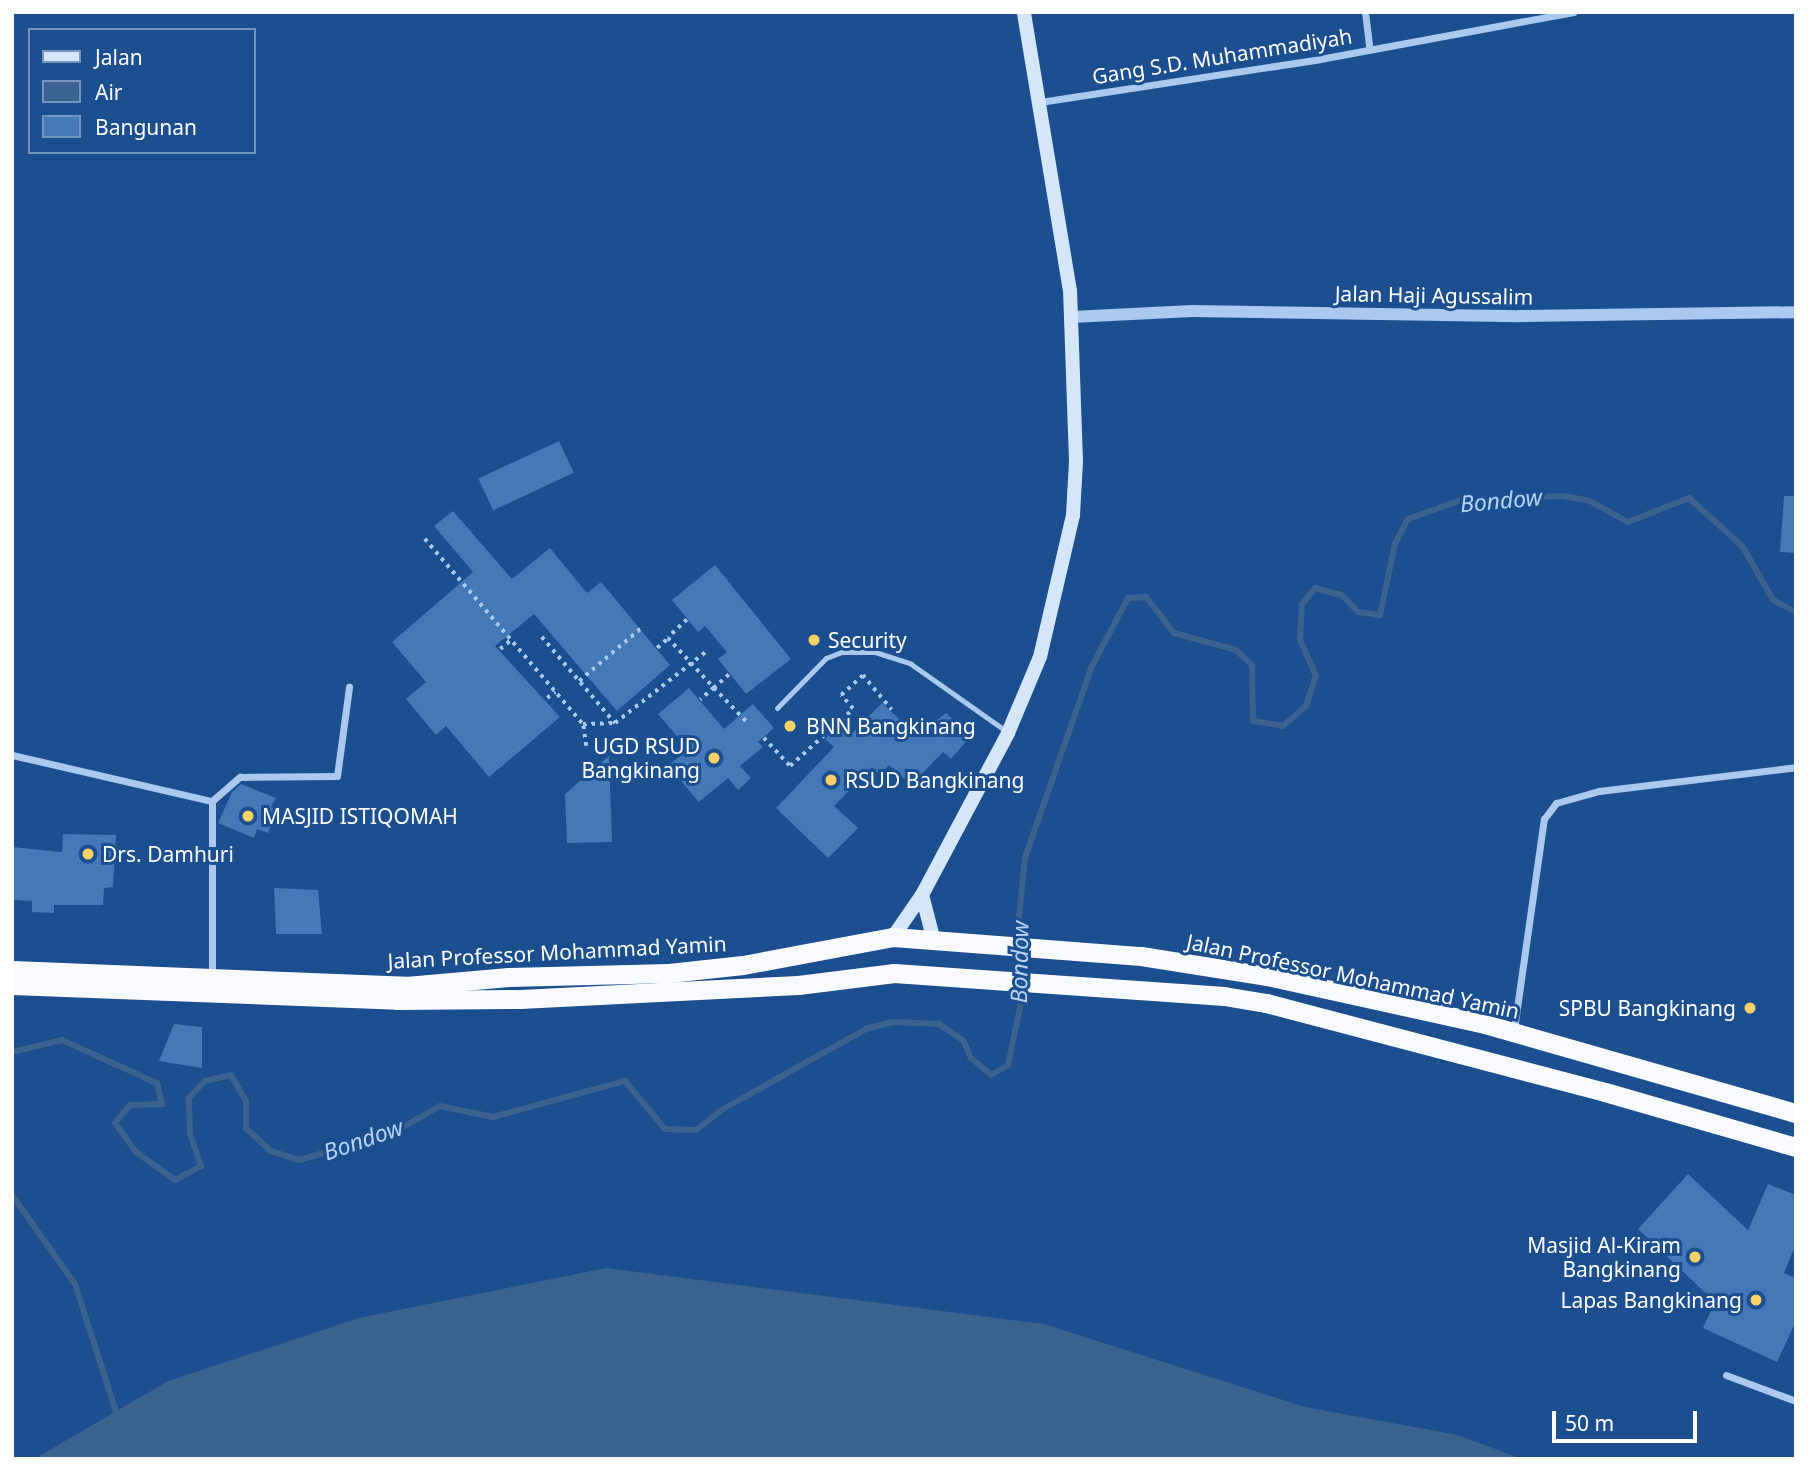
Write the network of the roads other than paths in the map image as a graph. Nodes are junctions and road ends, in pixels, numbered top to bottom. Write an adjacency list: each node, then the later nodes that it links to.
1 (1024, 12): 5 (main road)
2 (1365, 12): 4 (street)
3 (1574, 12): 4 (street, Gang S.D. Muhammadiyah)
4 (1370, 50): 5 (street, Gang S.D. Muhammadiyah)
5 (1040, 103): 7 (main road)
6 (1796, 312): 7 (street, Jalan Haji Agussalim)
7 (1072, 317): 10 (main road)
8 (349, 687): 13 (street)
9 (778, 708): 10 (lane)
10 (1008, 733): 14 (main road)
11 (12, 755): 13 (street)
12 (1796, 767): 20 (street)
13 (212, 802): 18 (street)
14 (922, 894): 15 (main road); 16 (main road)
15 (893, 937): 16 (highway, Jalan Professor Mohammad Yamin); 18 (highway, Jalan Professor Mohammad Yamin)
16 (934, 941): 20 (highway, Jalan Professor Mohammad Yamin)
17 (12, 970): 18 (highway, Jalan Professor Mohammad Yamin)
18 (212, 975)
19 (12, 985): 22 (highway, Jalan Professor Mohammad Yamin)
20 (1514, 1032): 21 (highway, Jalan Professor Mohammad Yamin)
21 (1612, 1061): 22 (highway); 23 (highway, Jalan Professor Mohammad Yamin)
22 (1605, 1092): 24 (highway, Jalan Professor Mohammad Yamin)
23 (1796, 1113)
24 (1796, 1147)
25 (1726, 1375): 26 (street)
26 (1796, 1401)

